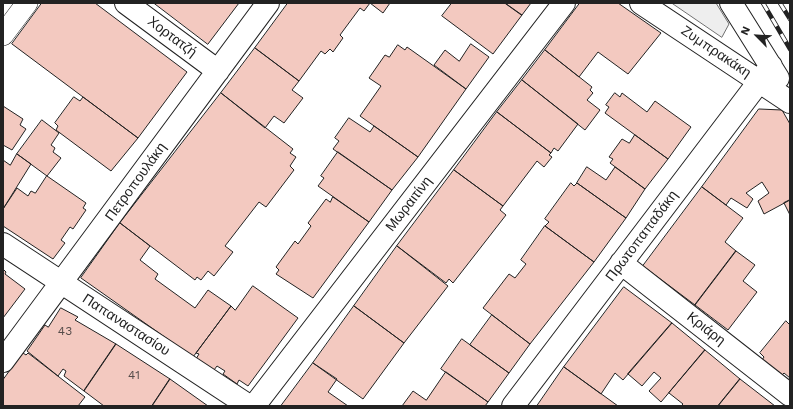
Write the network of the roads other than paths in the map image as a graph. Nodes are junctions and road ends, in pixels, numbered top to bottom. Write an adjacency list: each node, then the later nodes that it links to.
1 (27, 3): 7 (street)
2 (126, 3): 8 (street, Χορτατζή)
3 (268, 3): 8 (street, Πετροπουλάκη)
4 (564, 3): 18 (street, Μωραιτίνη)
5 (641, 3): 9 (street, Ζυμπρακάκη)
6 (731, 3): 9 (street)
7 (3, 35)
8 (218, 71): 14 (street, Πετροπουλάκη)
9 (765, 74): 10 (street); 11 (street, Ζυμπρακάκη); 13 (street, Πρωτοπαπαδάκη)
10 (790, 98)
11 (790, 102)
12 (3, 244): 14 (street, Παπαναστασίου)
13 (621, 263): 16 (street, Κριάρη); 19 (street, Πρωτοπαπαδάκη)
14 (61, 282): 15 (street, Πετροπουλάκη); 17 (street, Παπαναστασίου)
15 (3, 361)
16 (790, 395)
17 (249, 406)
18 (254, 406)
19 (512, 406)

